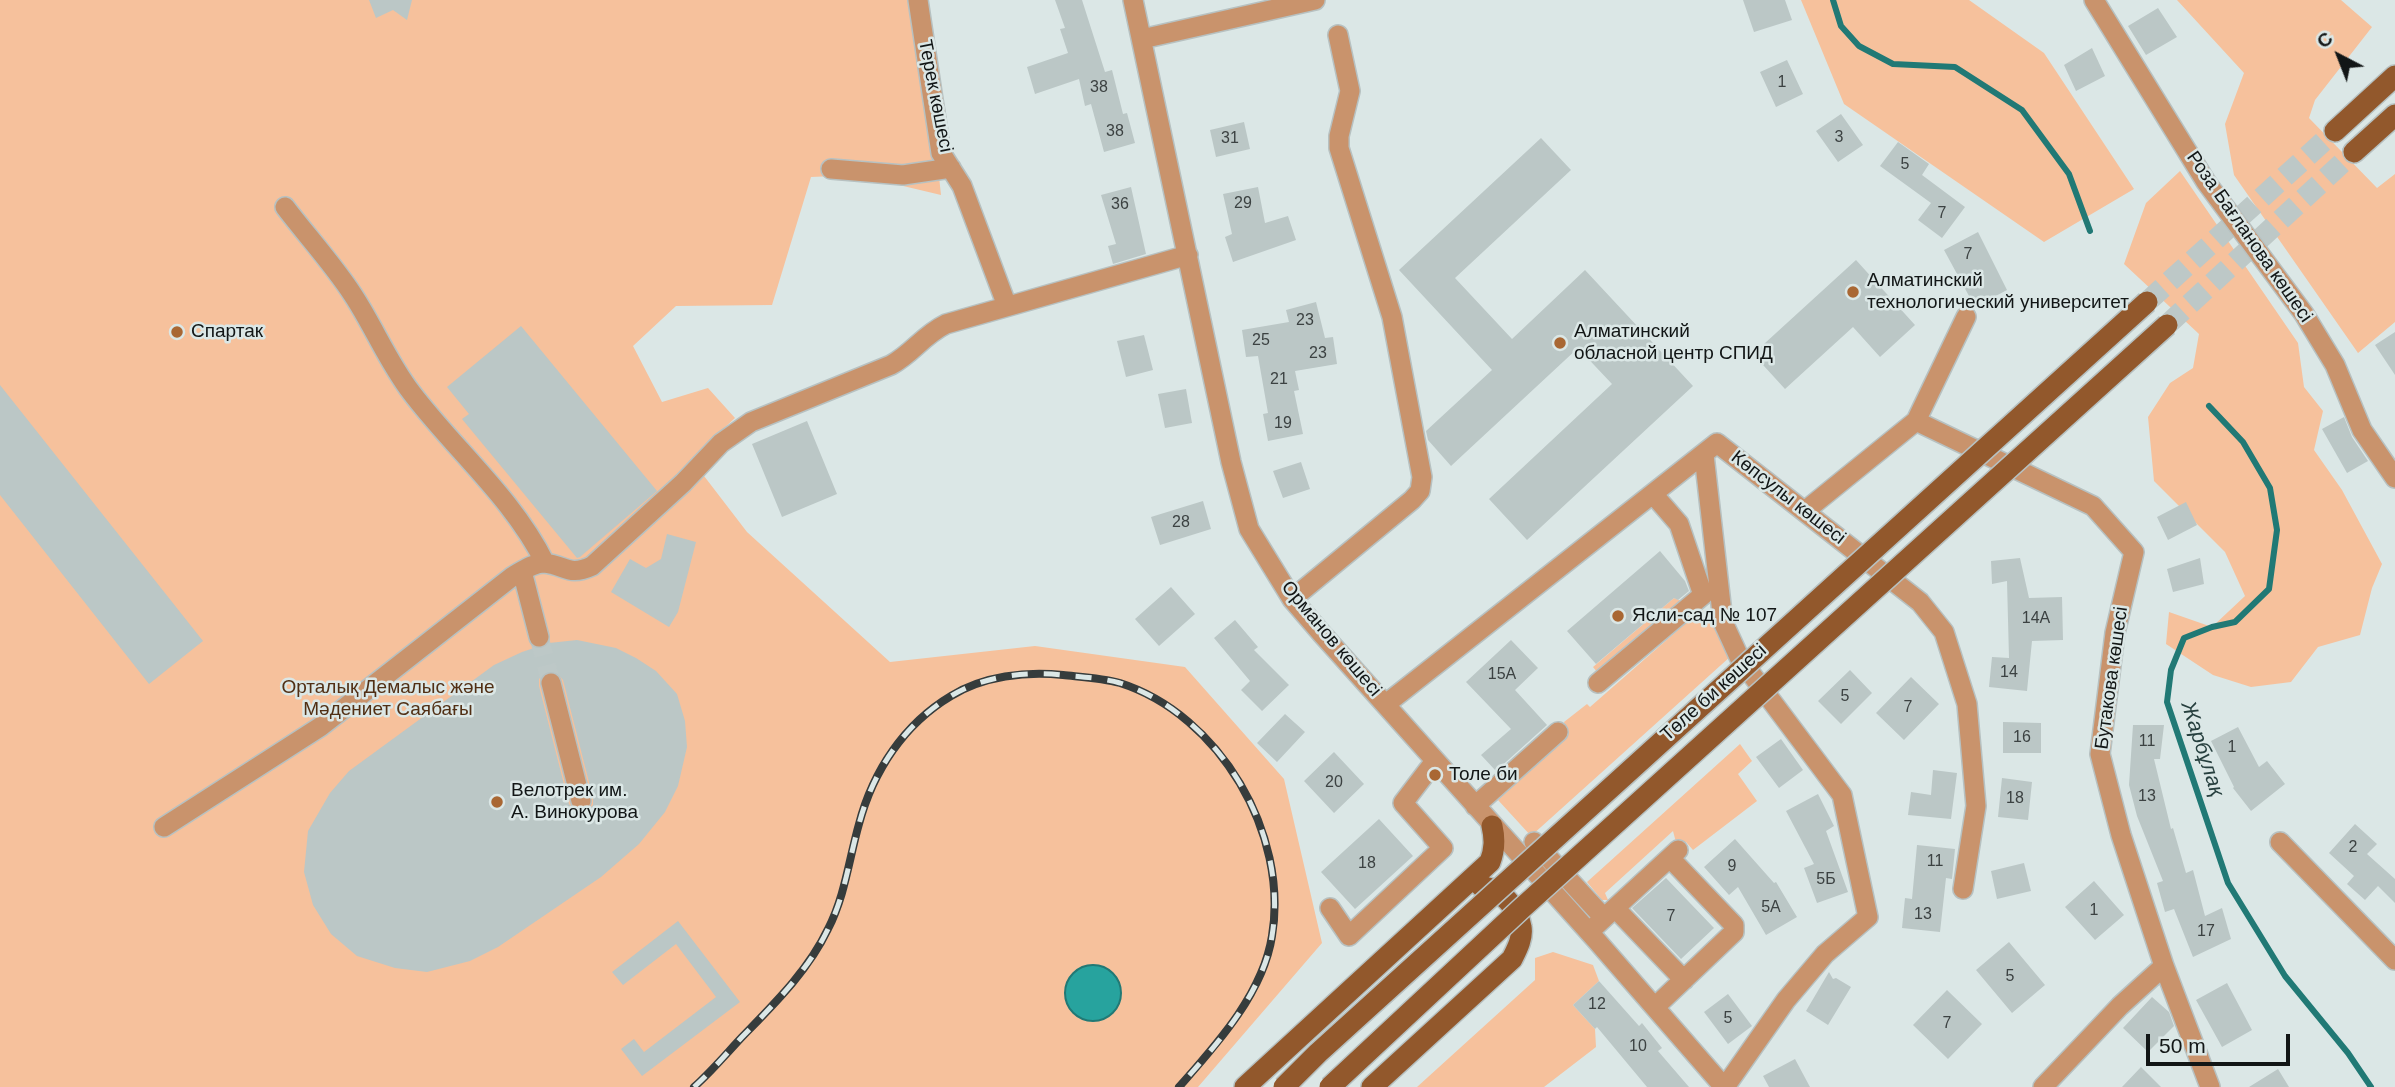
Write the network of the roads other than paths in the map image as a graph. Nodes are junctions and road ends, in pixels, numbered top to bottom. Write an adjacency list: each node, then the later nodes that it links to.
1 (918, 0): 11 (street, Терек көшесі)
2 (1133, 0): 6 (street, Орманов көшесі)
3 (1315, 0): 6 (street)
4 (2094, 0): 21 (street, Роза Бағланова көшесі)
5 (1338, 35): 26 (street)
6 (1142, 40): 14 (street, Орманов көшесі)
7 (2395, 76): 9 (main road)
8 (2395, 115): 10 (main road)
9 (2335, 131)
10 (2354, 152)
11 (951, 168): 12 (street); 16 (street, Терек көшесі)
12 (831, 169)
13 (285, 207): 24 (street)
14 (1188, 255): 16 (street); 26 (street, Орманов көшесі)
15 (2147, 302): 49 (main road, Төле би көшесі, bridge)
16 (1007, 306): 24 (street)
17 (1966, 317): 19 (street)
18 (2167, 324): 50 (main road, Төле би көшесі, bridge)
19 (1916, 421): 23 (street); 45 (street, Бутакова көшесі)
20 (1704, 455): 22 (street, Көпсулы көшесі); 23 (street, Көпсулы көшесі); 52 (street)
21 (2395, 478)
22 (1653, 495): 29 (street); 30 (street, Көпсулы көшесі)
23 (1805, 511): 40 (street, Көпсулы көшесі)
24 (545, 563): 25 (street)
25 (522, 571): 27 (street); 36 (street)
26 (1292, 599): 30 (street, Орманов көшесі)
27 (539, 637)
28 (551, 683): 33 (street)
29 (1598, 684)
30 (1386, 704): 32 (street, Орманов көшесі)
31 (1558, 732): 34 (street)
32 (1436, 761): 34 (street, Орманов көшесі); 41 (street)
33 (581, 801)
34 (1475, 806): 35 (street, Орманов көшесі)
35 (1492, 825): 39 (main road); 43 (street, Орманов көшесі)
36 (164, 827)
37 (1534, 842): 42 (street)
38 (2280, 842): 44 (street)
39 (1461, 887): 48 (main road); 51 (main road)
40 (1963, 889)
41 (1330, 908)
42 (1610, 913): 43 (street); 46 (street); 46 (street)
43 (1588, 932): 47 (street, Орманов көшесі)
44 (2395, 960)
45 (2164, 966): 53 (street); 54 (street, Бутакова көшесі)
46 (1684, 980): 47 (street)
47 (1655, 1007): 52 (street, Орманов көшесі)
48 (1245, 1087)
49 (1284, 1087)
50 (1330, 1087)
51 (1372, 1087)
52 (1724, 1087)
53 (2043, 1087)
54 (2210, 1087)

